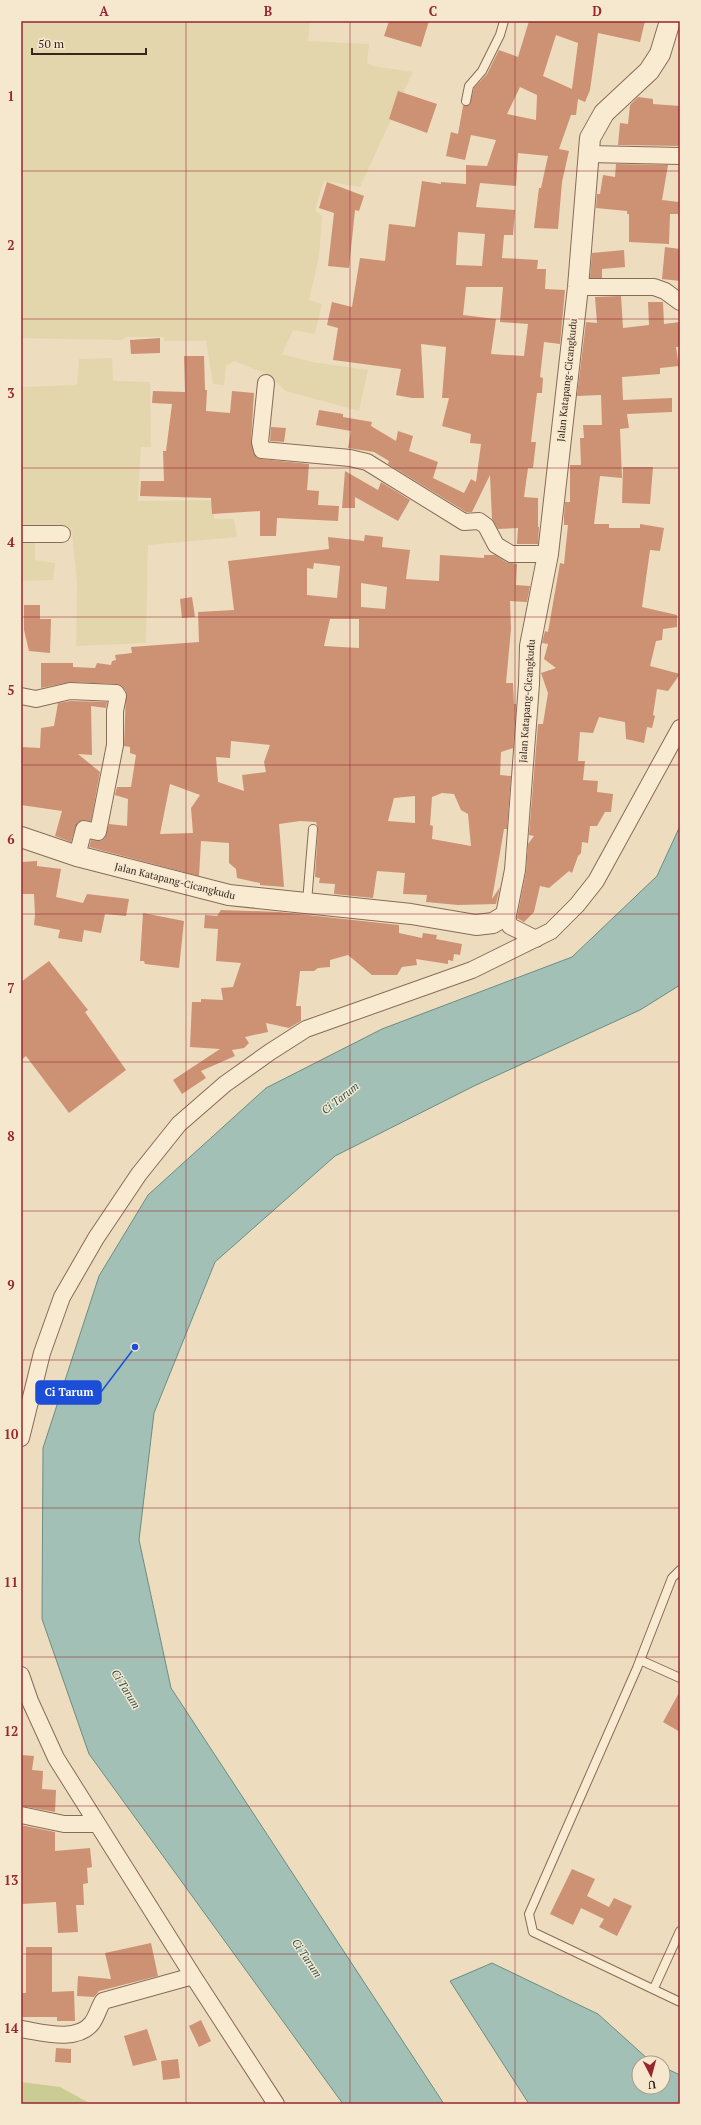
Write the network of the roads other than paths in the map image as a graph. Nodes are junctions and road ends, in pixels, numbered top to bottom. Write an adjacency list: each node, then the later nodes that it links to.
1 (504, 21): 3 (lane)
2 (670, 21): 4 (street, Jalan Katapang-Cicangkudu)
3 (466, 101)
4 (588, 154): 5 (street); 6 (street, Jalan Katapang-Cicangkudu)
5 (680, 156)
6 (578, 287): 7 (street); 11 (street, Jalan Katapang-Cicangkudu)
7 (680, 302)
8 (266, 383): 11 (street)
9 (21, 534): 10 (street)
10 (62, 534)
11 (548, 554): 18 (street, Jalan Katapang-Cicangkudu)
12 (21, 696): 16 (street)
13 (680, 728): 19 (street)
14 (313, 829): 17 (lane)
15 (21, 837): 16 (street, Jalan Katapang-Cicangkudu)
16 (77, 856): 17 (street, Jalan Katapang-Cicangkudu)
17 (307, 902): 18 (street, Jalan Katapang-Cicangkudu)
18 (506, 915): 19 (street)
19 (536, 939): 20 (street)
20 (21, 1438)
21 (680, 1570): 22 (lane)
22 (640, 1660): 24 (lane); 29 (lane)
23 (21, 1675): 26 (street)
24 (680, 1678)
25 (21, 1816): 26 (street)
26 (97, 1824): 28 (street)
27 (680, 1931): 29 (lane)
28 (193, 1976): 31 (street); 32 (street)
29 (654, 1988): 30 (lane)
30 (680, 2002)
31 (21, 2028)
32 (276, 2104)

